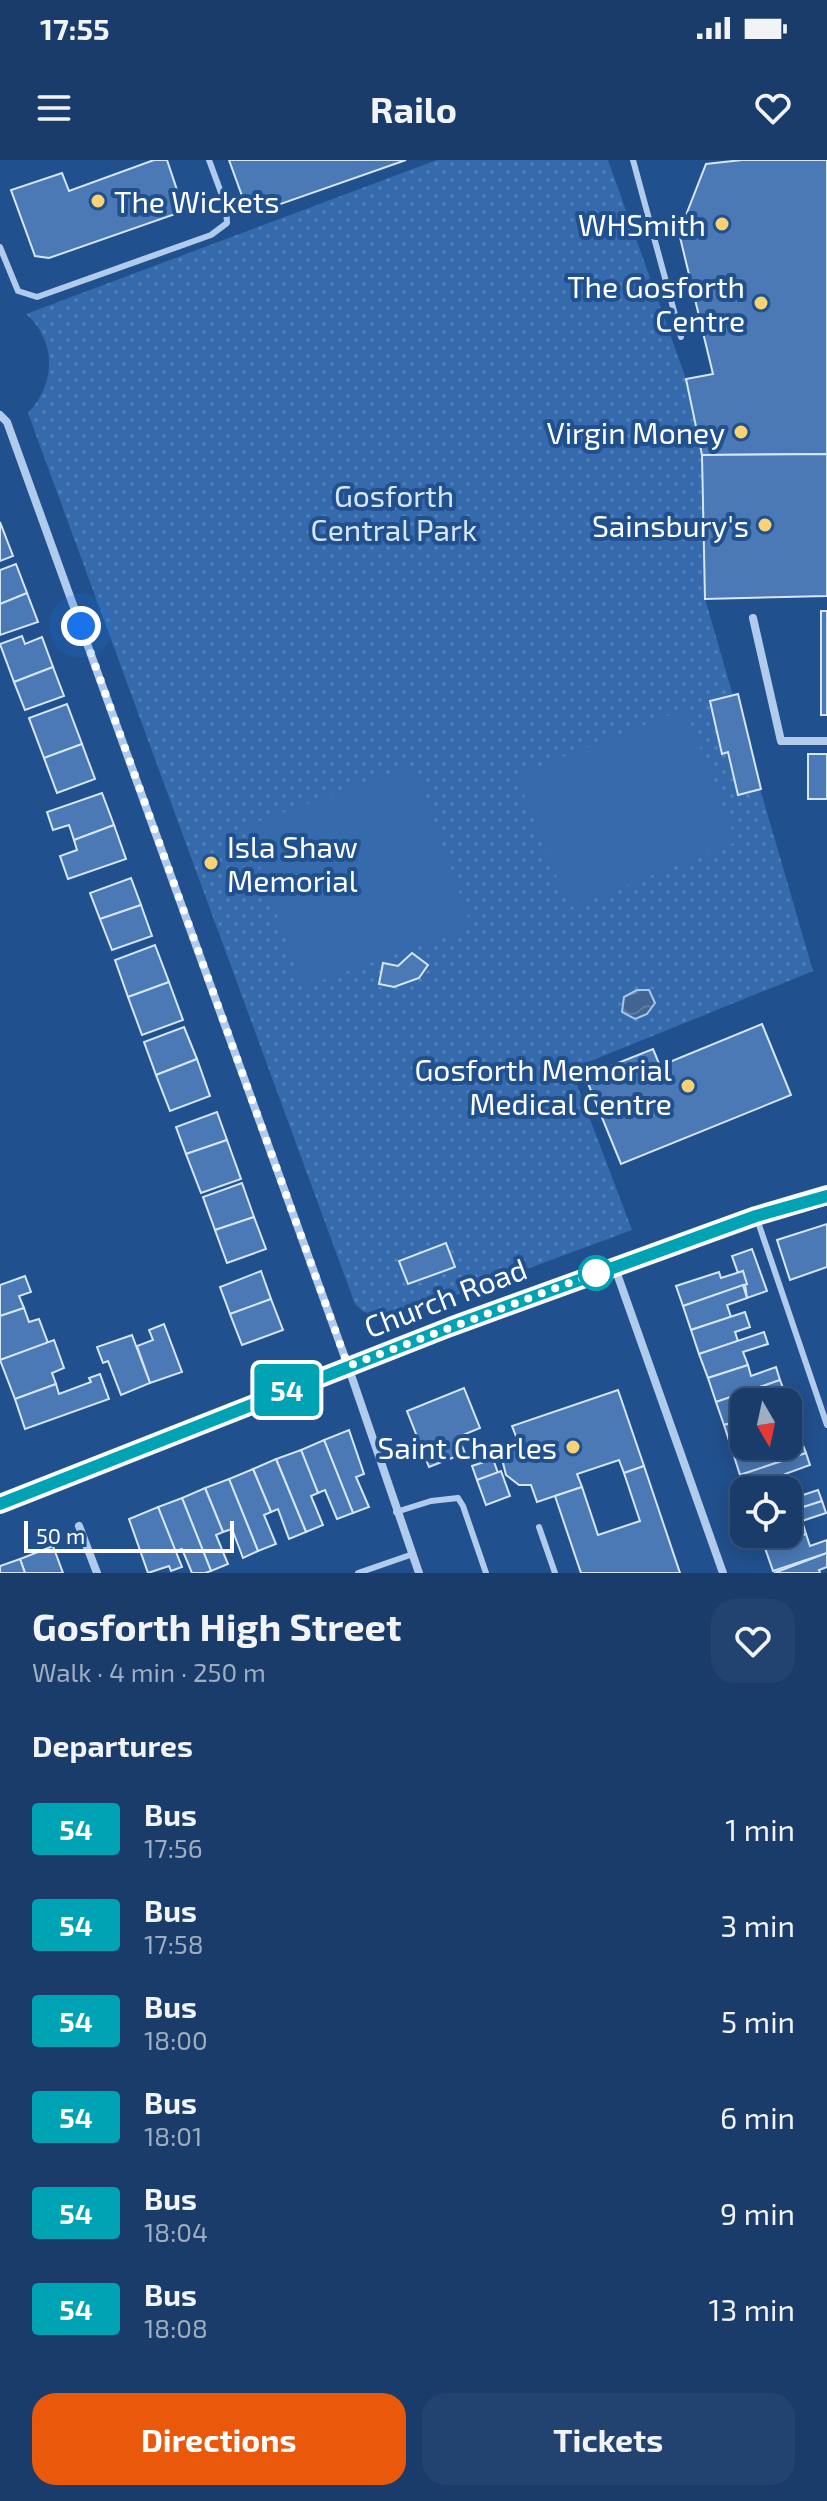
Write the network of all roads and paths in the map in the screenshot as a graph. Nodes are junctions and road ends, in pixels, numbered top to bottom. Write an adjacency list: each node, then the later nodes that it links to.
1 (209, 160): 3 (lane)
2 (633, 160): 4 (lane)
3 (0, 247)
4 (681, 337)
5 (4, 418): 11 (street)
6 (753, 618): 7 (street)
7 (827, 741)
8 (827, 1195): 9 (main road, Church Road)
9 (756, 1216): 10 (main road, Church Road); 12 (lane)
10 (615, 1266): 11 (main road, Church Road); 23 (street)
11 (348, 1366): 13 (main road, Church Road); 14 (street)
12 (827, 1425)
13 (0, 1504)
14 (396, 1512): 17 (street); 21 (lane)
15 (79, 1526): 18 (street)
16 (539, 1527): 22 (lane)
17 (413, 1554): 19 (lane); 20 (street)
18 (97, 1573)
19 (358, 1573)
20 (419, 1573)
21 (486, 1573)
22 (555, 1573)
23 (723, 1573)

